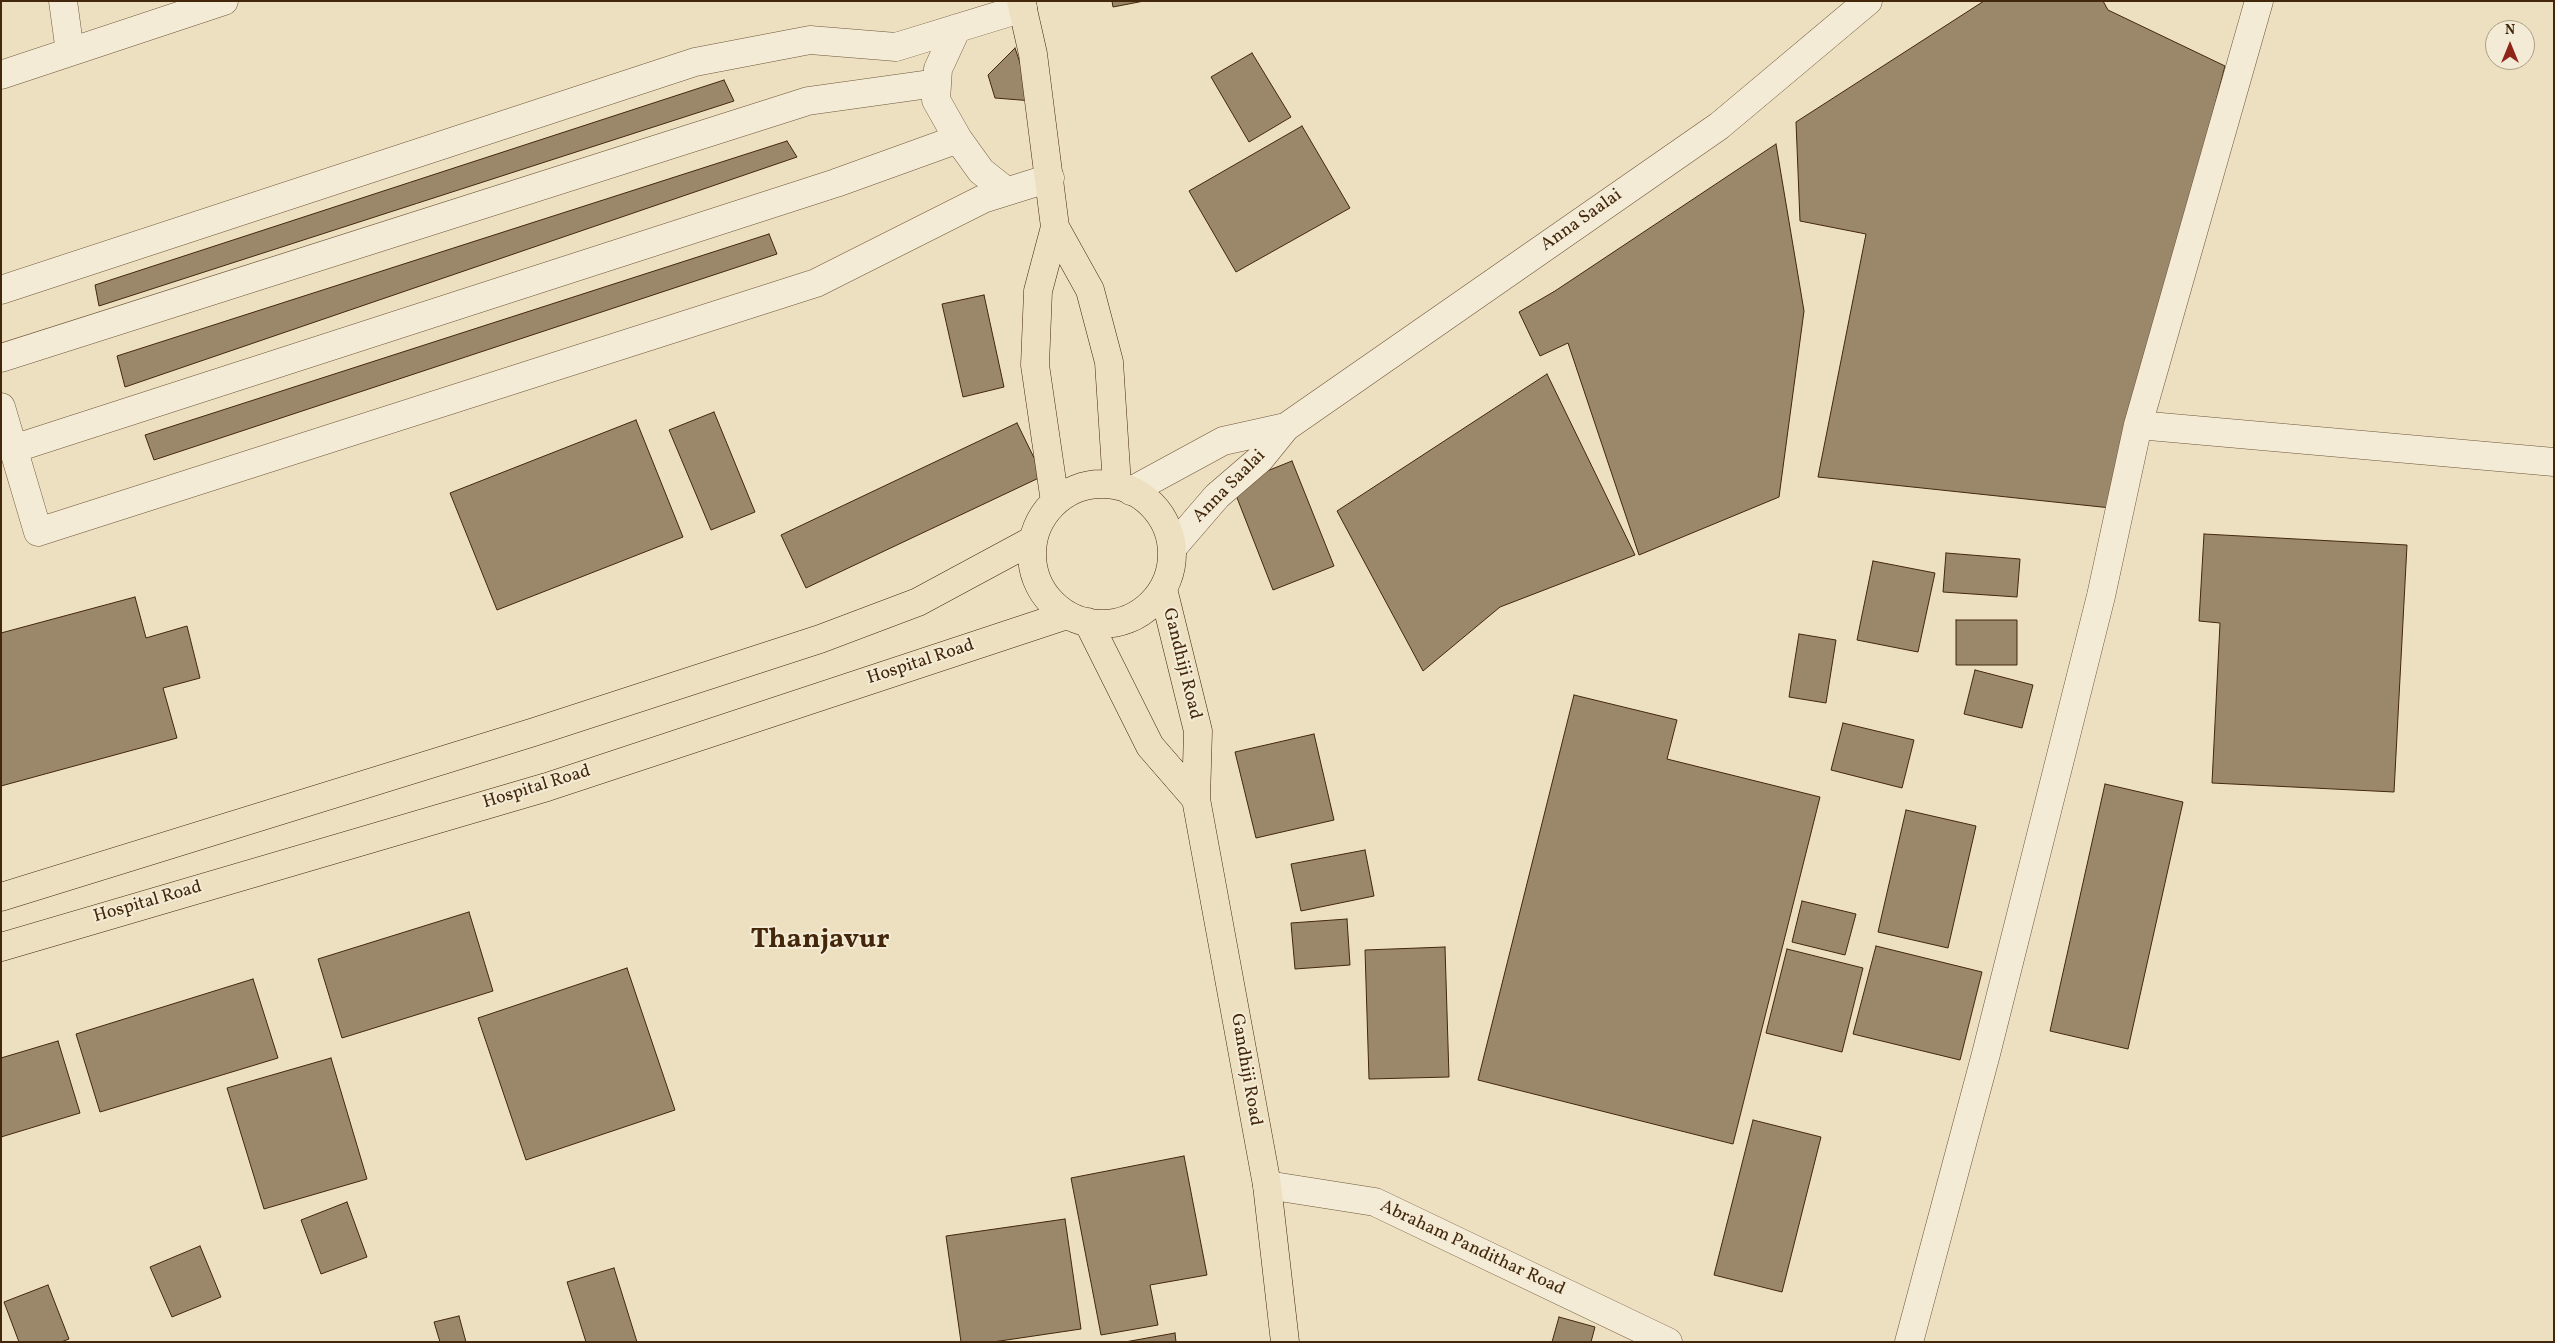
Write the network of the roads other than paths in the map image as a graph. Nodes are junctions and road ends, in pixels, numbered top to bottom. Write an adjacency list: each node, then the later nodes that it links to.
1 (63, 1): 7 (street)
2 (224, 1): 7 (street)
3 (1868, 1): 18 (street, Anna Saalai)
4 (2259, 1): 17 (street)
5 (1022, 4): 6 (street); 11 (main road)
6 (957, 28): 9 (street); 14 (street)
7 (70, 52): 8 (street)
8 (1, 75)
9 (937, 83): 10 (street); 15 (street)
10 (958, 139): 12 (street); 19 (street)
11 (1050, 178): 12 (street); 13 (main road)
12 (1005, 190): 19 (street)
13 (1056, 227): 21 (main road); 22 (main road)
14 (1, 290)
15 (1, 358)
16 (1, 407): 19 (street)
17 (2138, 425): 20 (street); 33 (street)
18 (1286, 427): 21 (street, Anna Saalai); 24 (street, Anna Saalai)
19 (13, 449)
20 (2554, 462)
21 (1124, 488): 22 (main road); 24 (main road)
22 (1056, 502): 23 (main road)
23 (1033, 540): 26 (main road); 28 (main road)
24 (1172, 547): 25 (main road)
25 (1163, 589): 26 (main road); 27 (main road, Gandhiji Road)
26 (1077, 618): 27 (main road); 29 (main road, Hospital Road)
27 (1196, 799): 30 (main road, Gandhiji Road)
28 (1, 897)
29 (1, 946)
30 (1267, 1185): 31 (main road, Gandhiji Road); 32 (street, Abraham Pandithar Road)
31 (1285, 1342)
32 (1668, 1342)
33 (1909, 1342)

